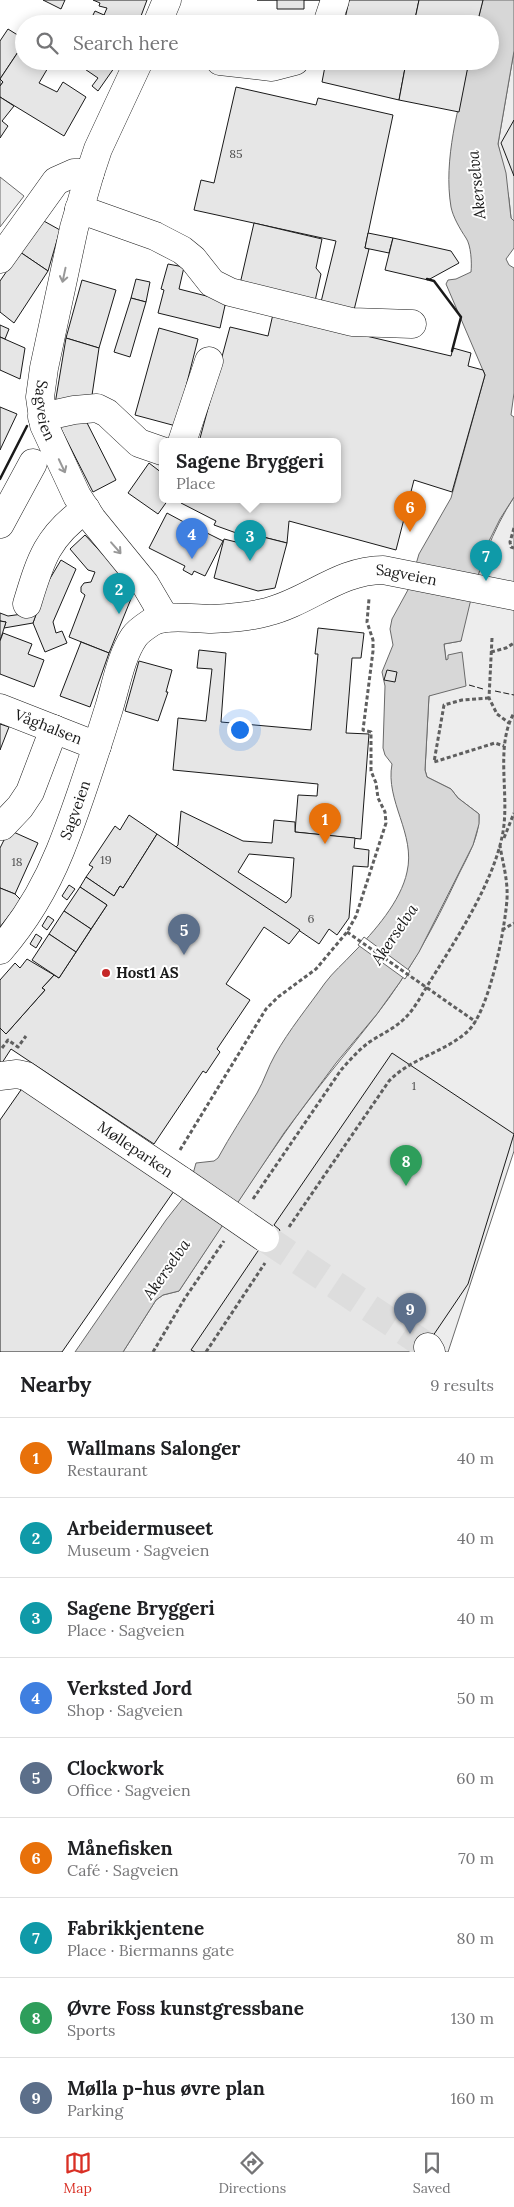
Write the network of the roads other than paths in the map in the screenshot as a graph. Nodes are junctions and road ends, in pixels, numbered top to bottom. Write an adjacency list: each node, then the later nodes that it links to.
1 (167, 0): 3 (street)
2 (335, 0): 4 (street)
3 (161, 15)
4 (330, 15)
5 (136, 70): 6 (street, Sagveien)
6 (90, 174): 7 (street, Sagveien); 8 (street)
7 (79, 209): 9 (street); 11 (street, Sagveien, one-way to 11)
8 (0, 259)
9 (412, 324)
10 (209, 360): 12 (street)
11 (42, 417): 13 (street); 15 (street, Sagveien, one-way to 15)
12 (183, 438)
13 (159, 450)
14 (33, 464): 16 (street)
15 (86, 509): 18 (street); 19 (street, Sagveien, one-way to 19)
16 (0, 524)
17 (514, 596): 19 (street, Sagveien)
18 (27, 604)
19 (165, 618): 22 (street, Sagveien)
20 (0, 708): 21 (street, Våghalsen)
21 (54, 729): 22 (street, Våghalsen); 23 (street)
22 (97, 746): 24 (street, Sagveien)
23 (2, 826)
24 (0, 950)
25 (0, 1076): 26 (street, Mølleparken, bridge)
26 (274, 1242)

